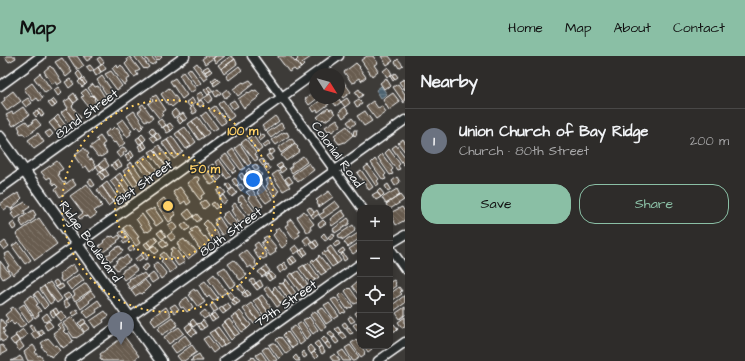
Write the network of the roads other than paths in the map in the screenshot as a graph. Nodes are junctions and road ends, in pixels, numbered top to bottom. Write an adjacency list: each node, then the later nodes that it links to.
1 (41, 56): 5 (street)
2 (185, 56): 10 (street, 82nd Street)
3 (252, 56): 6 (street, Colonial Road)
4 (340, 56): 6 (street, 81st Street)
5 (0, 86)
6 (282, 97): 9 (street, Colonial Road); 15 (street, 81st Street)
7 (405, 120): 9 (street, 80th Street)
8 (0, 137): 10 (street, Ridge Boulevard)
9 (335, 170): 12 (street, Colonial Road); 20 (street, 80th Street)
10 (25, 171): 11 (street, 82nd Street); 15 (street, Ridge Boulevard)
11 (0, 189)
12 (360, 205)
13 (405, 235): 14 (street)
14 (393, 242)
15 (77, 245): 19 (street, 81st Street); 20 (street, Ridge Boulevard)
16 (393, 252): 18 (street)
17 (357, 266): 24 (street, 79th Street)
18 (405, 269)
19 (0, 300)
20 (130, 318): 22 (street, 80th Street); 23 (street, Ridge Boulevard)
21 (405, 342): 25 (street)
22 (70, 361)
23 (161, 361)
24 (224, 361)
25 (378, 361)

